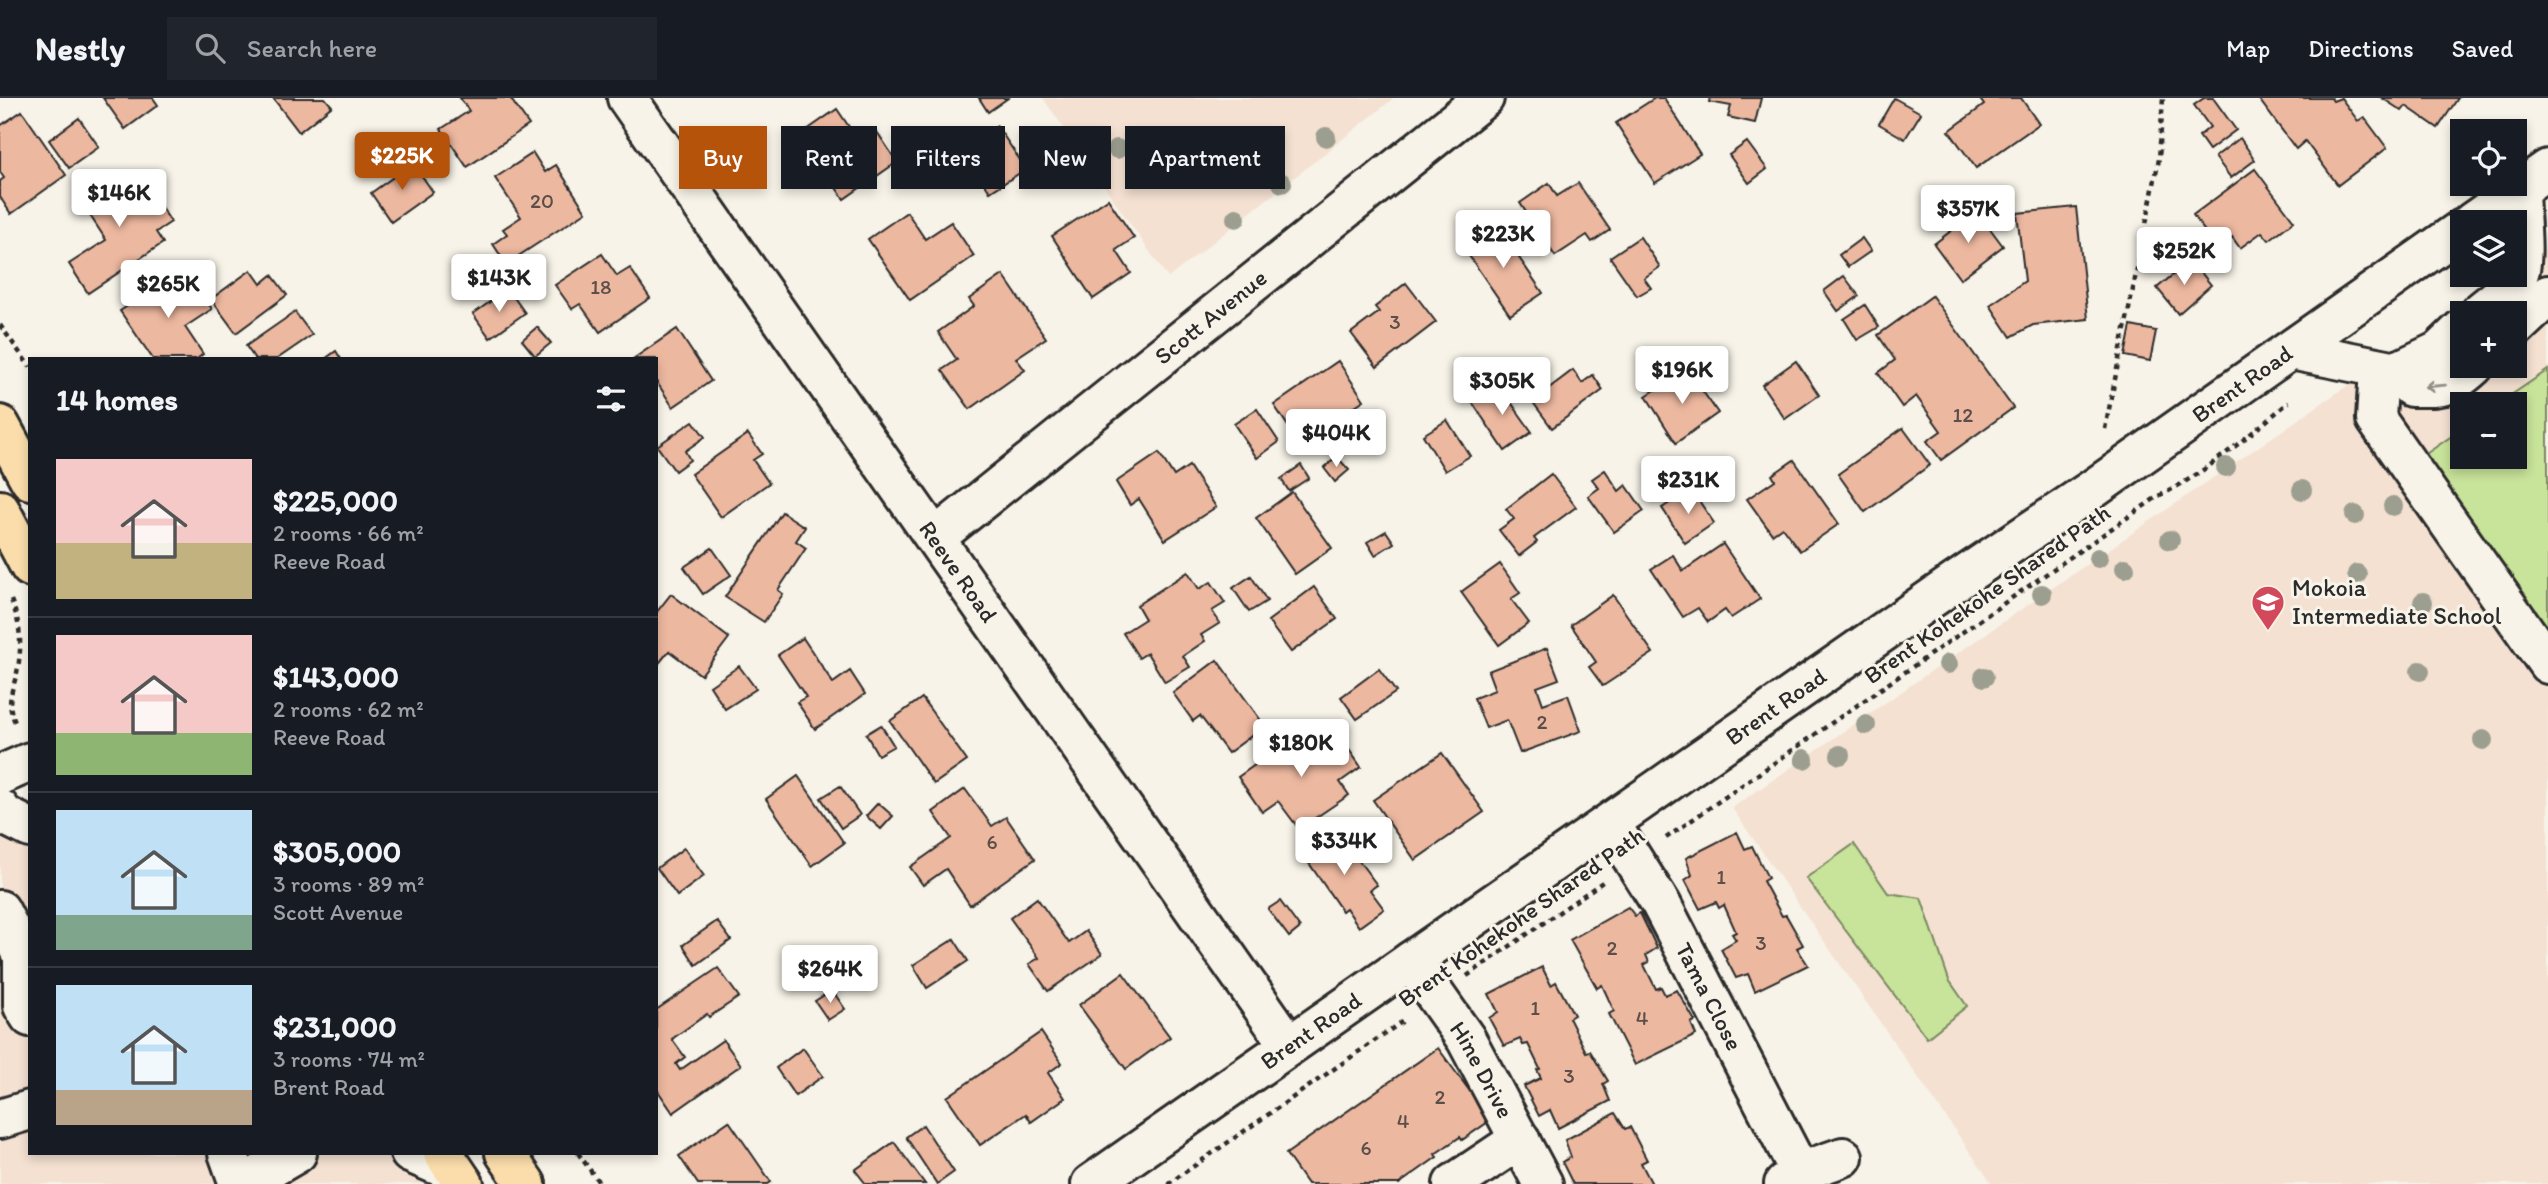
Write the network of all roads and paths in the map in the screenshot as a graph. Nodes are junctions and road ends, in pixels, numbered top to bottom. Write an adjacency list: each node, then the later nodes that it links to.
1 (627, 98): 23 (street, Reeve Road)
2 (1485, 98): 23 (street, Scott Avenue)
3 (2163, 98): 19 (path)
4 (2533, 179): 5 (street); 8 (street)
5 (2489, 210)
6 (2450, 237): 12 (street, Brent Road)
7 (2548, 295): 9 (street)
8 (2493, 301)
9 (2527, 317)
10 (0, 325): 13 (path)
11 (2450, 340): 14 (street)
12 (2291, 350): 14 (street); 29 (street, Brent Road)
13 (28, 365)
14 (2388, 370): 15 (street, one-way to 14); 25 (street)
15 (2461, 378)
16 (2295, 396): 30 (path, Brent Kohekohe Shared Path)
17 (0, 402): 20 (highway)
18 (0, 425): 21 (highway)
19 (2105, 429)
20 (28, 437)
21 (28, 476)
22 (0, 510): 24 (highway)
23 (936, 537): 36 (street, Reeve Road)
24 (18, 578): 26 (path)
25 (2548, 664)
26 (15, 723)
27 (28, 763): 28 (street)
28 (0, 775)
29 (1610, 823): 30 (street, Tama Close); 33 (street, Brent Road)
30 (1634, 861): 34 (path, Brent Kohekohe Shared Path); 47 (street, Tama Close)
31 (0, 910): 32 (street)
32 (26, 960): 35 (street)
33 (1411, 961): 34 (street, Hine Drive); 36 (street, Brent Road)
34 (1437, 997): 39 (street, Hine Drive); 52 (path, Brent Kohekohe Shared Path)
35 (28, 1014)
36 (1289, 1045): 51 (street, Brent Road)
37 (28, 1111): 38 (street)
38 (0, 1119)
39 (1520, 1139): 53 (street); 54 (street, Hine Drive)
40 (229, 1155): 48 (street)
41 (293, 1155): 48 (street)
42 (415, 1155): 46 (street)
43 (506, 1155): 49 (highway)
44 (579, 1155): 50 (path)
45 (1843, 1157): 47 (street)
46 (454, 1170)
47 (1792, 1178)
48 (241, 1184)
49 (527, 1184)
50 (600, 1184)
51 (1091, 1184)
52 (1168, 1184)
53 (1454, 1184)
54 (1543, 1184)

